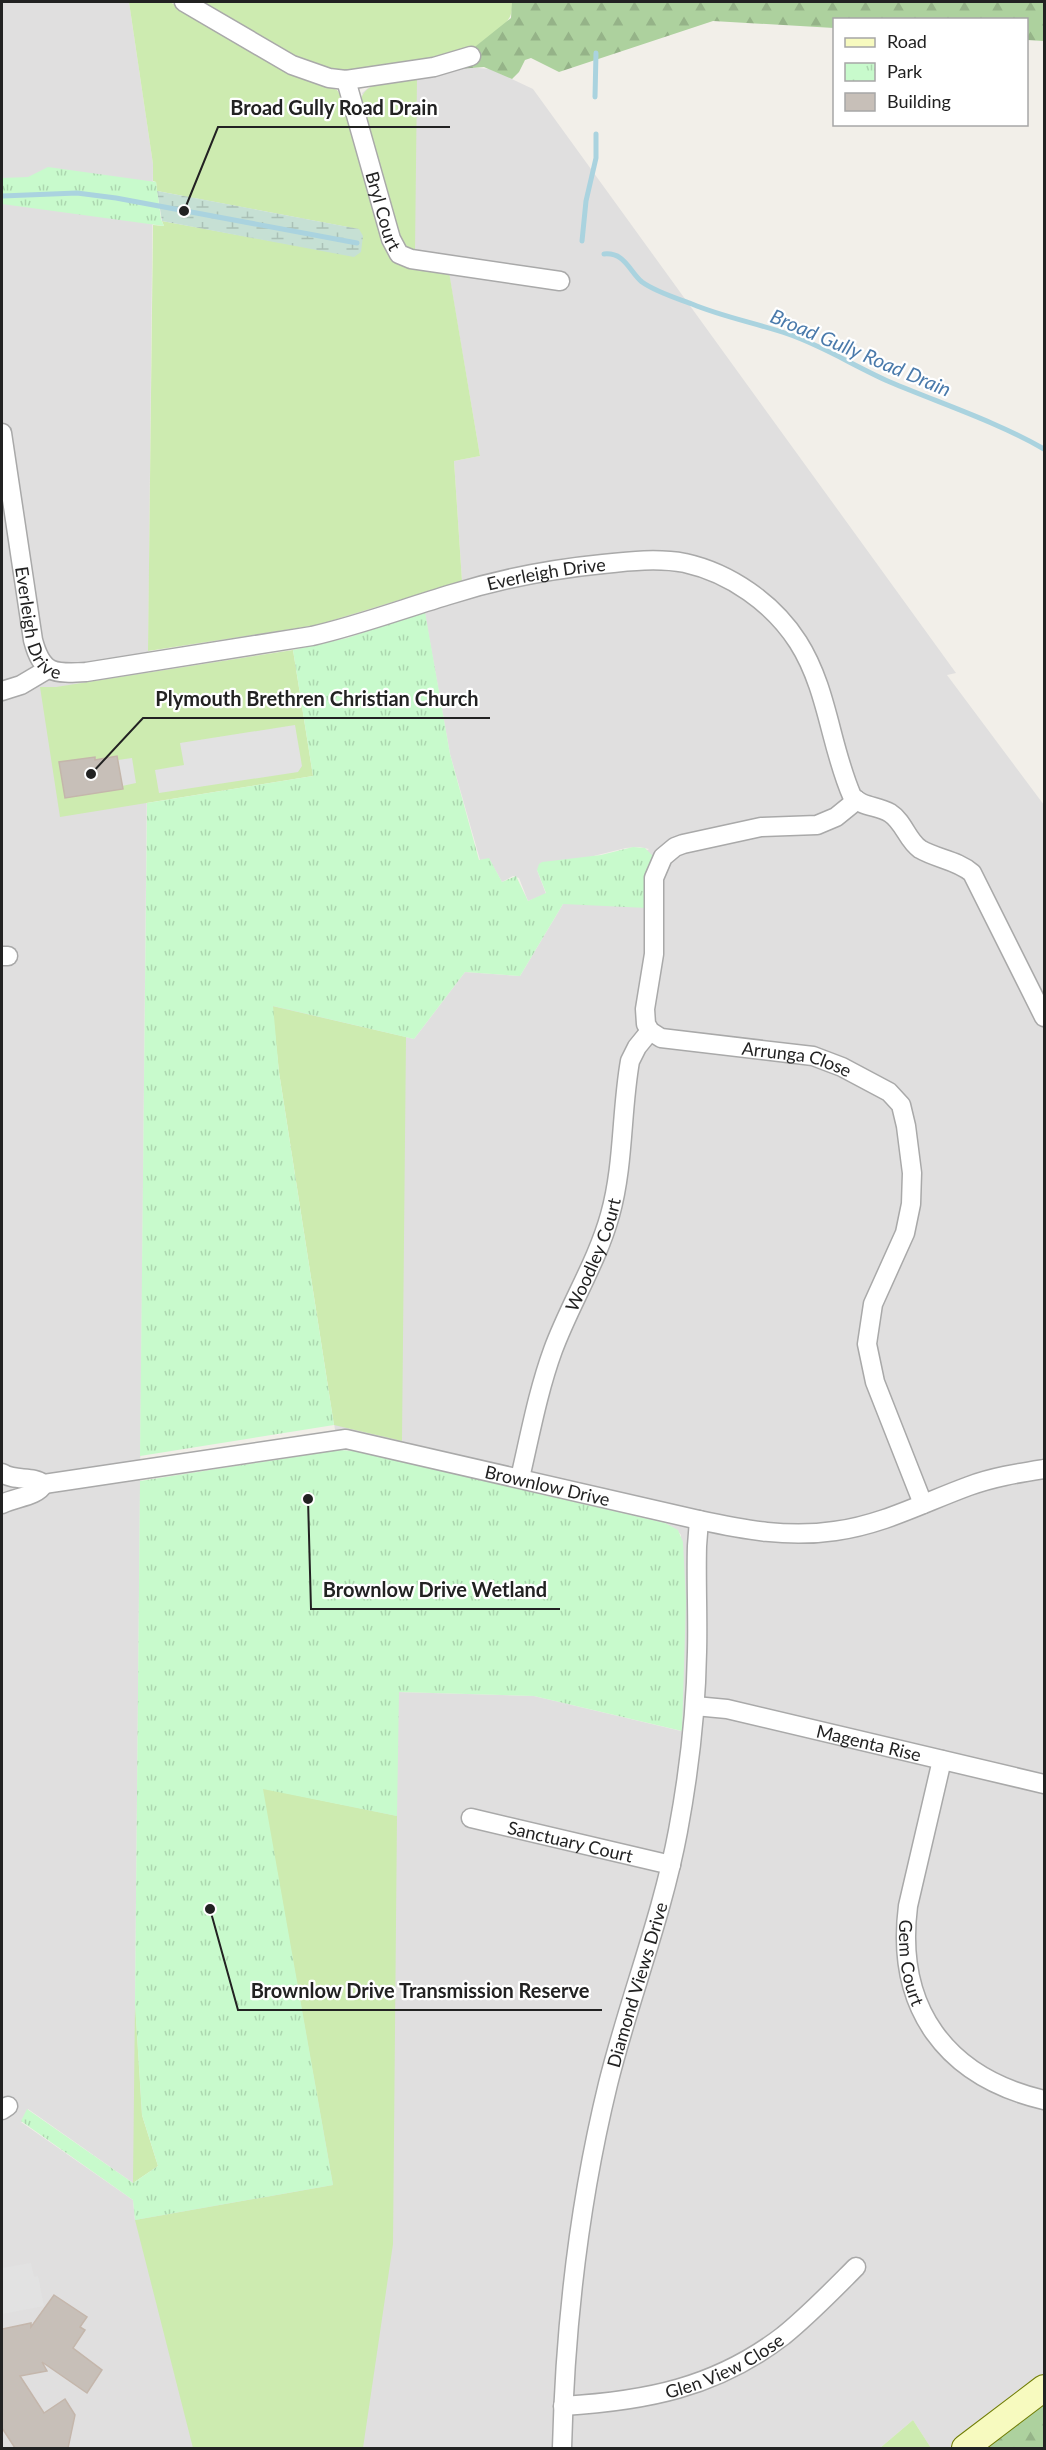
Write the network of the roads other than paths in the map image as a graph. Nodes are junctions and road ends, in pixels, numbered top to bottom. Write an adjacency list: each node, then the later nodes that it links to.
1 (184, 2): 3 (street)
2 (471, 56): 3 (street)
3 (346, 80): 4 (street, Bryl Court)
4 (560, 281)
5 (2, 433): 6 (street, Everleigh Drive)
6 (48, 669): 7 (street); 8 (street, Everleigh Drive)
7 (2, 692)
8 (856, 800): 9 (street); 10 (street)
9 (1044, 1017)
10 (650, 1030): 13 (street, Woodley Court); 16 (street, Arrunga Close)
11 (1044, 1469): 16 (street, Brownlow Drive)
12 (2, 1474): 14 (street, Brownlow Drive); 15 (street)
13 (520, 1478): 14 (street, Brownlow Drive); 17 (street, Brownlow Drive)
14 (44, 1484): 15 (street, Brownlow Drive)
15 (2, 1502)
16 (923, 1504): 17 (street, Brownlow Drive)
17 (699, 1520): 18 (street, Diamond Views Drive)
18 (695, 1706): 19 (street, Magenta Rise); 22 (street, Diamond Views Drive)
19 (942, 1760): 20 (street, Magenta Rise); 23 (street, Gem Court)
20 (1044, 1784)
21 (471, 1818): 22 (street, Sanctuary Court)
22 (671, 1865): 26 (street, Diamond Views Drive)
23 (1044, 2100)
24 (856, 2266): 26 (street, Glen View Close)
25 (1044, 2388): 28 (street)
26 (563, 2406): 27 (street, Diamond Views Drive)
27 (562, 2448)
28 (965, 2448)

